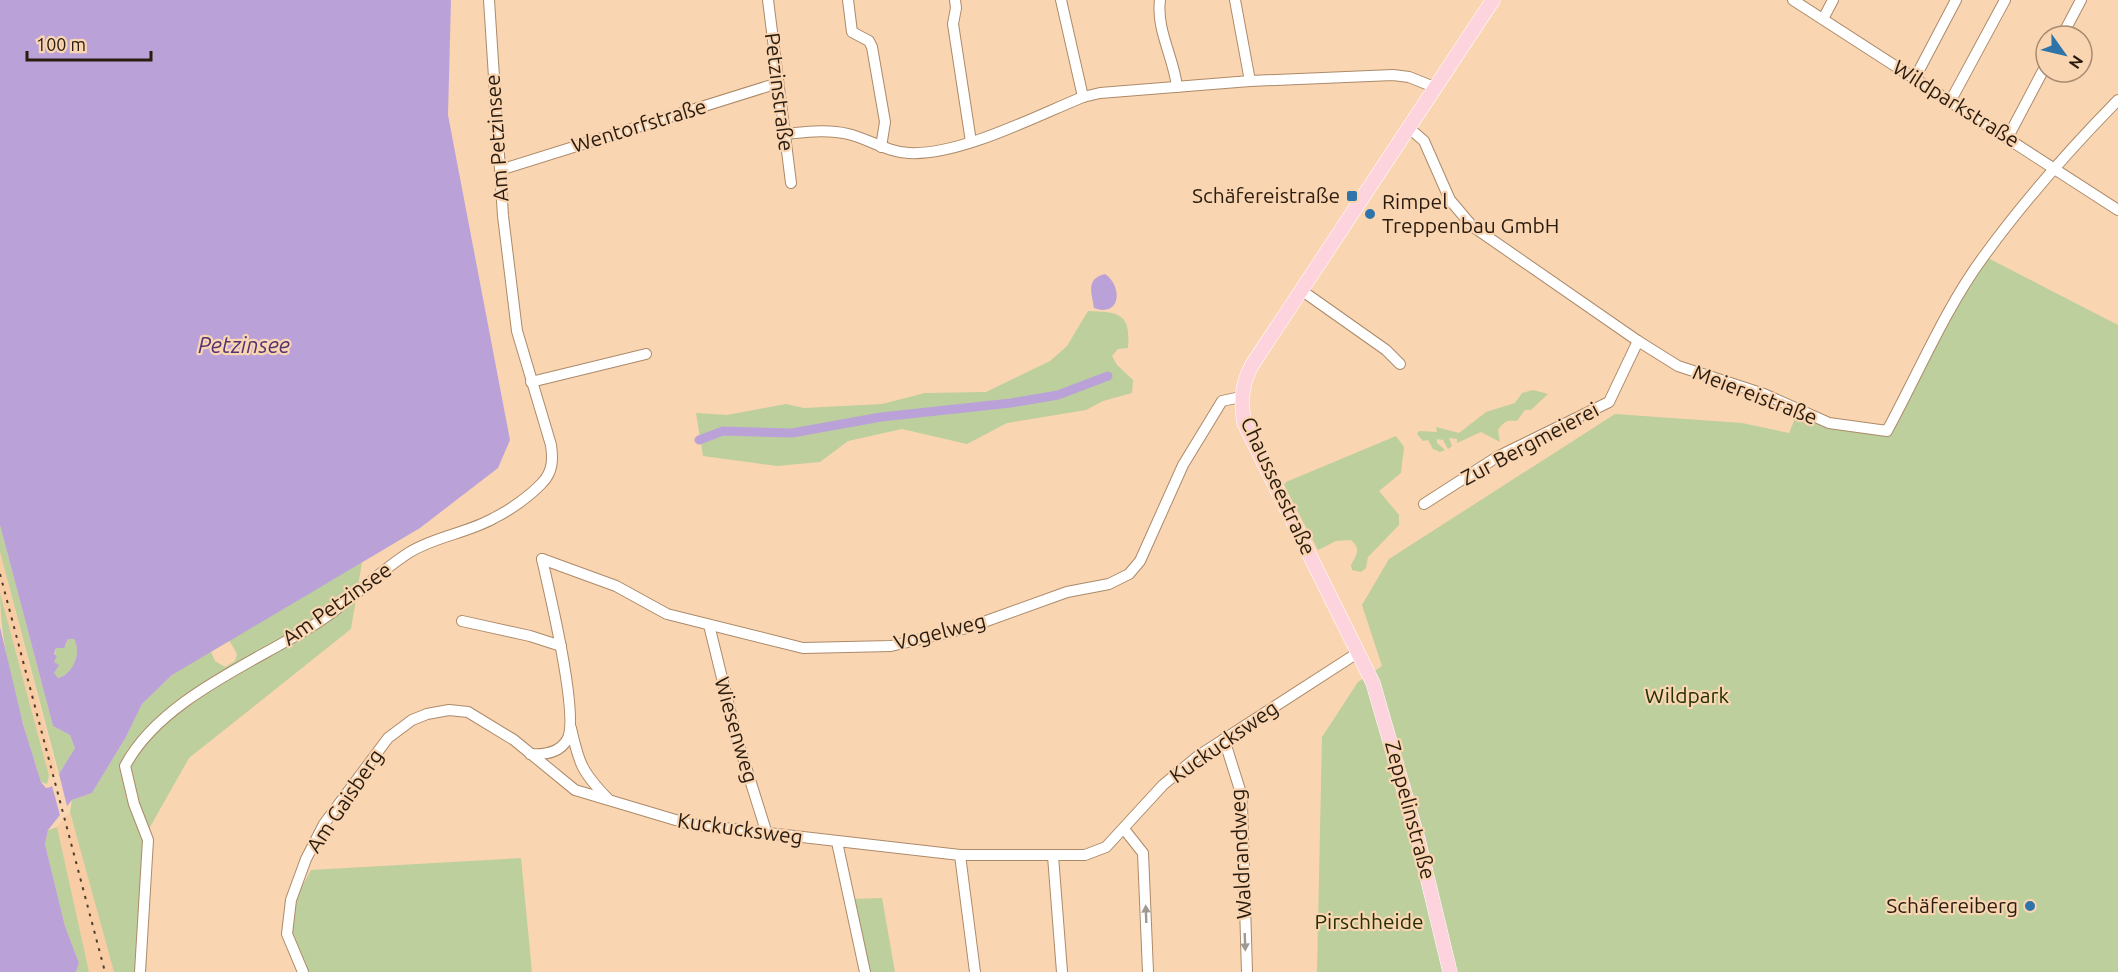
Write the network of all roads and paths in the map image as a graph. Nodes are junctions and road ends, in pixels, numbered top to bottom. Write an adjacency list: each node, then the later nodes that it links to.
1 (489, 0): 31 (street, Am Petzinsee)
2 (768, 0): 18 (street, Petzinstraße)
3 (849, 0): 29 (street)
4 (955, 0): 28 (street)
5 (1061, 0): 22 (street)
6 (1160, 0): 20 (street)
7 (1235, 0): 17 (street)
8 (1492, 0): 21 (main road, Chausseestraße)
9 (1793, 0): 14 (street, Wildparkstraße)
10 (1833, 0): 14 (street)
11 (1956, 0): 16 (street)
12 (2005, 0): 23 (street)
13 (2081, 0): 15 (street)
14 (1823, 19): 16 (street, Wildparkstraße)
15 (2068, 24)
16 (1915, 78): 23 (street, Wildparkstraße)
17 (1250, 81): 20 (street); 21 (street)
18 (778, 83): 26 (street, Petzinstraße); 31 (street, Wentorfstraße)
19 (2036, 84): 27 (street)
20 (1178, 87): 22 (street)
21 (1434, 87): 25 (main road, Chausseestraße)
22 (1083, 97): 28 (street)
23 (1951, 100): 27 (street, Wildparkstraße)
24 (2118, 100): 30 (street)
25 (1408, 128): 34 (main road, Chausseestraße); 35 (street, Meiereistraße)
26 (784, 134): 29 (street); 32 (street, Petzinstraße)
27 (2008, 137): 30 (street, Wildparkstraße)
28 (971, 142): 29 (street)
29 (881, 147)
30 (2057, 168): 33 (street, Wildparkstraße); 35 (street, Meiereistraße)
31 (500, 170): 38 (street, Am Petzinsee)
32 (791, 183)
33 (2118, 210)
34 (1301, 291): 37 (street); 39 (main road, Chausseestraße)
35 (1638, 341): 40 (street, Zur Bergmeierei)
36 (646, 354): 38 (street)
37 (1400, 364)
38 (531, 382): 55 (street, Am Petzinsee)
39 (1241, 397): 42 (street, Vogelweg); 44 (main road, Chausseestraße)
40 (1424, 504)
41 (462, 621): 43 (street)
42 (709, 625): 43 (street, Vogelweg); 51 (street, Wiesenweg)
43 (561, 646): 45 (street)
44 (1359, 652): 46 (street, Kuckucksweg); 62 (main road, Zeppelinstraße)
45 (571, 727): 47 (street); 49 (street)
46 (1224, 739): 50 (street, Kuckucksweg); 61 (street, Waldrandweg, one-way to 61)
47 (530, 754): 48 (street, Am Gaisberg); 56 (street, Am Gaisberg)
48 (575, 790): 49 (street, Kuckucksweg)
49 (610, 801): 51 (street, Kuckucksweg)
50 (1124, 829): 54 (street, Kuckucksweg); 60 (street, one-way to 50)
51 (767, 834): 52 (street, Kuckucksweg)
52 (837, 842): 53 (street, Kuckucksweg); 57 (street)
53 (960, 855): 54 (street, Kuckucksweg); 58 (street)
54 (1053, 856): 59 (street)
55 (140, 972)
56 (303, 972)
57 (865, 972)
58 (975, 972)
59 (1062, 972)
60 (1148, 972)
61 (1247, 972)
62 (1450, 972)

